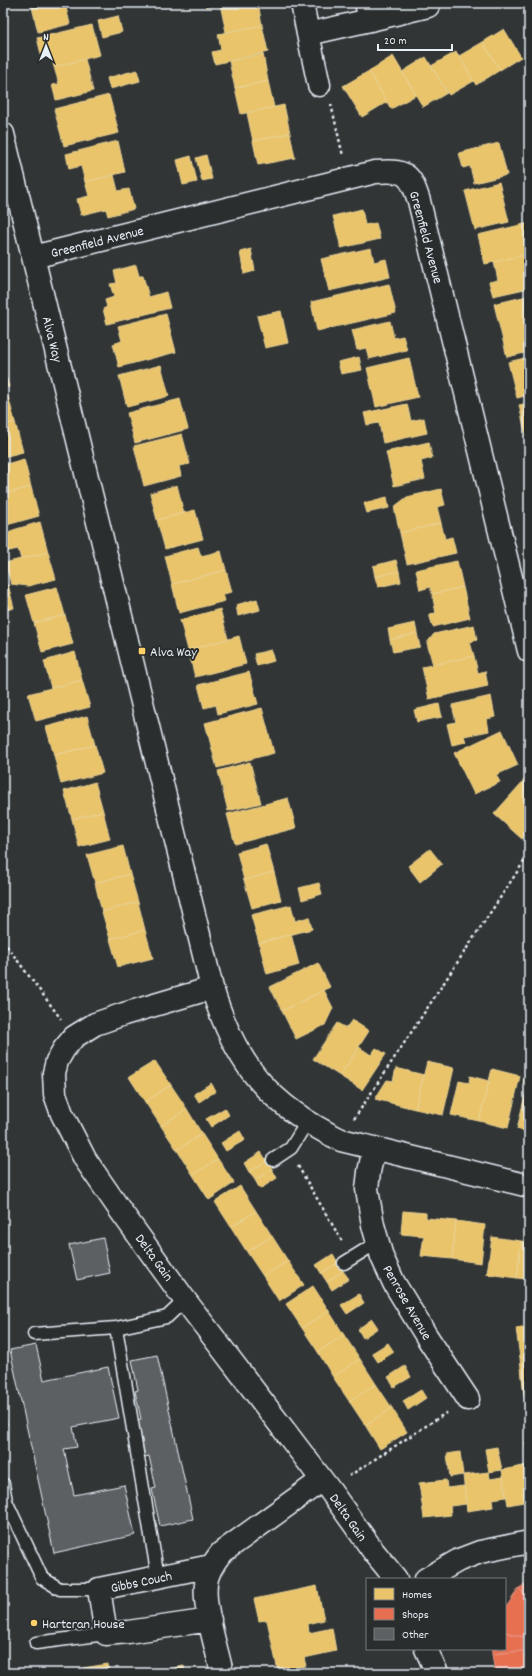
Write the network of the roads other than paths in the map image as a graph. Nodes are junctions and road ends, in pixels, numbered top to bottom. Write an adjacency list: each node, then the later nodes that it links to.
1 (302, 3): 4 (street)
2 (428, 6): 3 (street)
3 (368, 11): 4 (street)
4 (308, 34): 5 (street)
5 (319, 85)
6 (3, 134): 7 (street, Alva Way)
7 (33, 257): 8 (street, Greenfield Avenue); 9 (street, Alva Way)
8 (529, 651)
9 (212, 988): 10 (street); 16 (street, Delta Gain)
10 (307, 1122): 11 (street); 12 (lane)
11 (374, 1148): 13 (street); 14 (street, Penrose Avenue)
12 (273, 1160)
13 (529, 1186)
14 (370, 1246): 15 (lane); 19 (street, Penrose Avenue)
15 (344, 1263)
16 (185, 1300): 17 (lane); 21 (street, Delta Gain)
17 (116, 1328): 18 (lane); 24 (lane)
18 (34, 1334)
19 (468, 1399)
20 (3, 1484): 27 (lane)
21 (325, 1484): 23 (street); 25 (street, Delta Gain)
22 (529, 1542): 26 (street)
23 (211, 1566): 24 (street, Gibbs Couch); 28 (street)
24 (158, 1577): 27 (street, Gibbs Couch)
25 (395, 1578)
26 (428, 1578)
27 (99, 1589): 29 (street, Gibbs Couch)
28 (210, 1620): 29 (street); 32 (street)
29 (106, 1634): 30 (lane)
30 (36, 1643)
31 (426, 1650): 33 (street)
32 (222, 1673)
33 (437, 1673)

